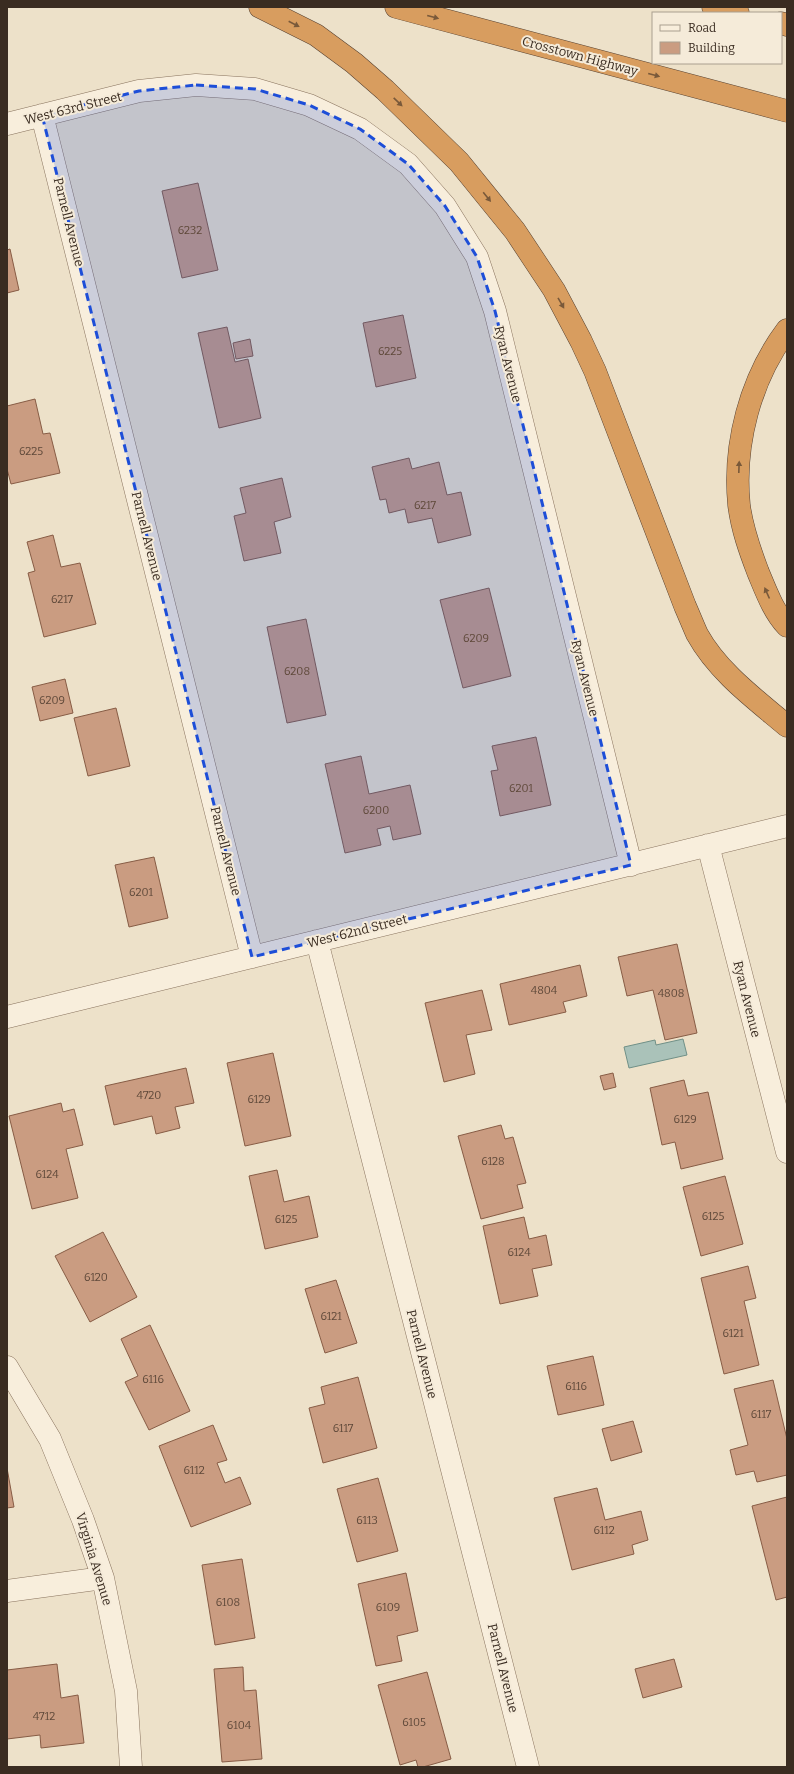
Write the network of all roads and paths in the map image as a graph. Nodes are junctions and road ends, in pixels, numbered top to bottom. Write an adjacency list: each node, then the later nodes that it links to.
1 (260, 7): 11 (highway, one-way to 11)
2 (396, 7): 6 (highway, Crosstown Highway, one-way to 6)
3 (713, 7): 4 (highway)
4 (734, 12)
5 (139, 91): 7 (street, West 63rd Street); 14 (street, Ryan Avenue)
6 (787, 111)
7 (42, 115): 8 (street, West 63rd Street); 16 (street, Parnell Avenue)
8 (7, 124)
9 (787, 330): 10 (highway, one-way to 9)
10 (787, 626)
11 (787, 726)
12 (787, 826): 13 (street, West 62nd Street)
13 (708, 846): 14 (street, West 62nd Street); 18 (street, Ryan Avenue)
14 (631, 865): 15 (street, West 62nd Street)
15 (317, 941): 16 (street, West 62nd Street); 23 (street, Parnell Avenue)
16 (252, 957): 17 (street, West 62nd Street)
17 (7, 1017)
18 (787, 1152)
19 (7, 1367): 20 (street, Virginia Avenue)
20 (103, 1578): 21 (street); 22 (street, Virginia Avenue)
21 (7, 1591)
22 (131, 1767)
23 (528, 1767)

